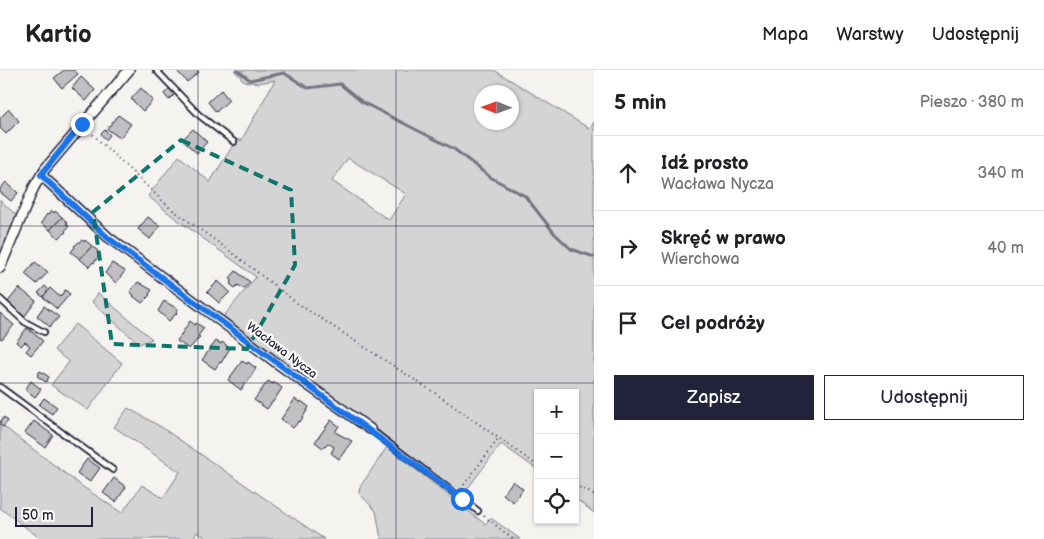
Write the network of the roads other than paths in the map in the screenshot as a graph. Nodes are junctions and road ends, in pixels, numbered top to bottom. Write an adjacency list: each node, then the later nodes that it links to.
1 (129, 70): 4 (street)
2 (156, 70): 3 (lane)
3 (234, 142)
4 (41, 175): 5 (street); 9 (street, Wacława Nycza)
5 (0, 268)
6 (0, 300): 7 (lane)
7 (44, 332)
8 (0, 387): 10 (lane)
9 (370, 429): 11 (lane, Wacława Nycza)
10 (113, 470)
11 (478, 511)

